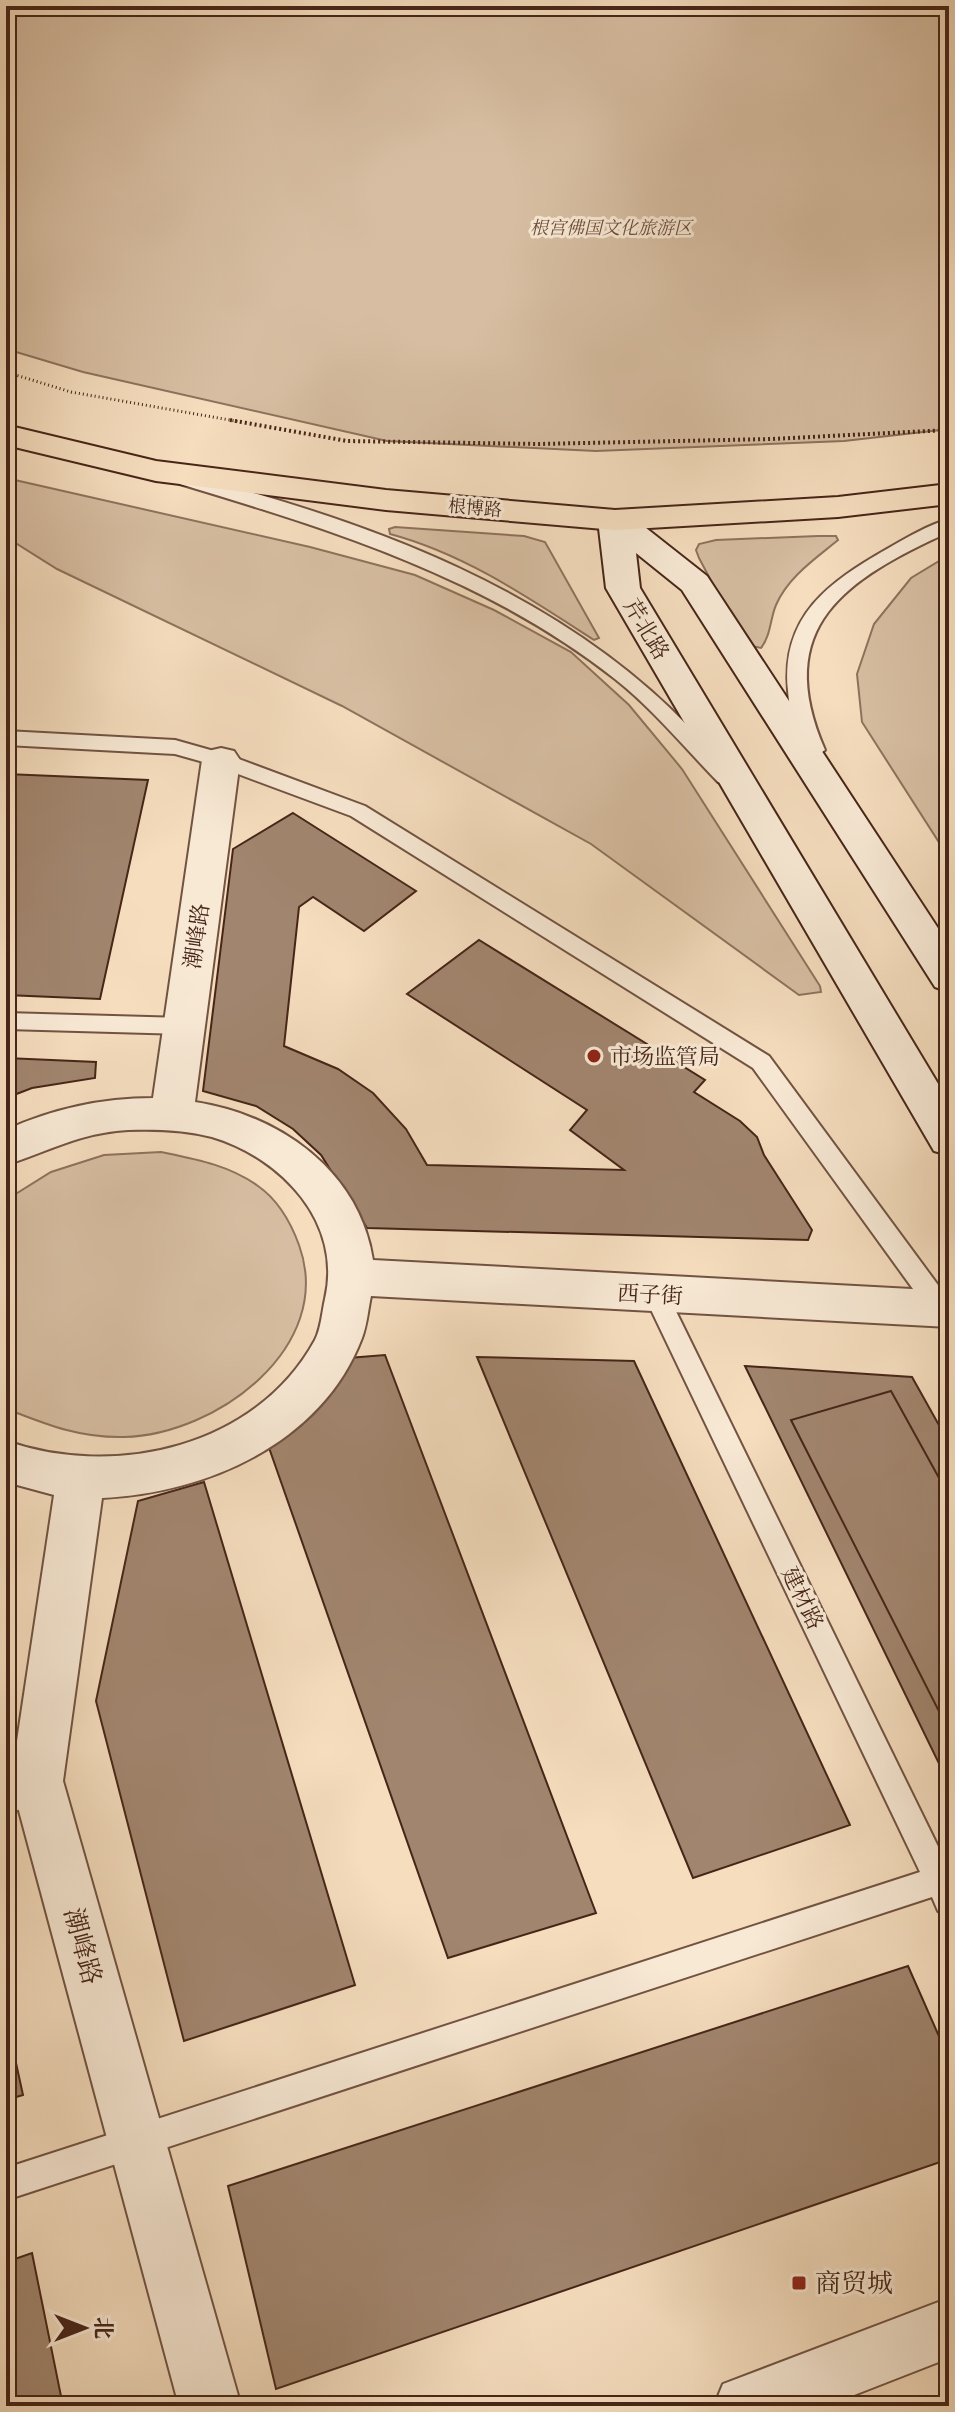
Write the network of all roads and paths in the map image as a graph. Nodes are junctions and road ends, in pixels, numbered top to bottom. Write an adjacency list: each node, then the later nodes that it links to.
1 (6, 372): 2 (path)
2 (949, 430)
3 (6, 435): 4 (highway, 根博路)
4 (156, 471): 6 (highway, 根博路); 10 (lane)
5 (949, 494): 6 (highway, 根博路)
6 (615, 520): 10 (street, 芹北路); 11 (street)
7 (949, 525): 11 (lane)
8 (6, 738): 9 (lane)
9 (221, 760): 14 (street, 潮峰路); 20 (lane)
10 (751, 805): 16 (street, 芹北路)
11 (852, 823): 12 (street)
12 (949, 977)
13 (6, 1021): 14 (lane)
14 (184, 1026): 15 (street, 潮峰路)
15 (172, 1113): 17 (street); 18 (street)
16 (949, 1139)
17 (6, 1149)
18 (352, 1277): 19 (street, 西子街); 22 (street)
19 (656, 1295): 20 (street, 西子街); 24 (lane, 建材路)
20 (946, 1310)
21 (6, 1461): 22 (street)
22 (81, 1478): 23 (street, 潮峰路)
23 (23, 1795): 25 (street, 潮峰路)
24 (944, 1890): 25 (lane)
25 (136, 2140): 26 (lane); 28 (street, 潮峰路)
26 (6, 2184)
27 (949, 2328): 29 (street)
28 (210, 2406)
29 (745, 2406)

